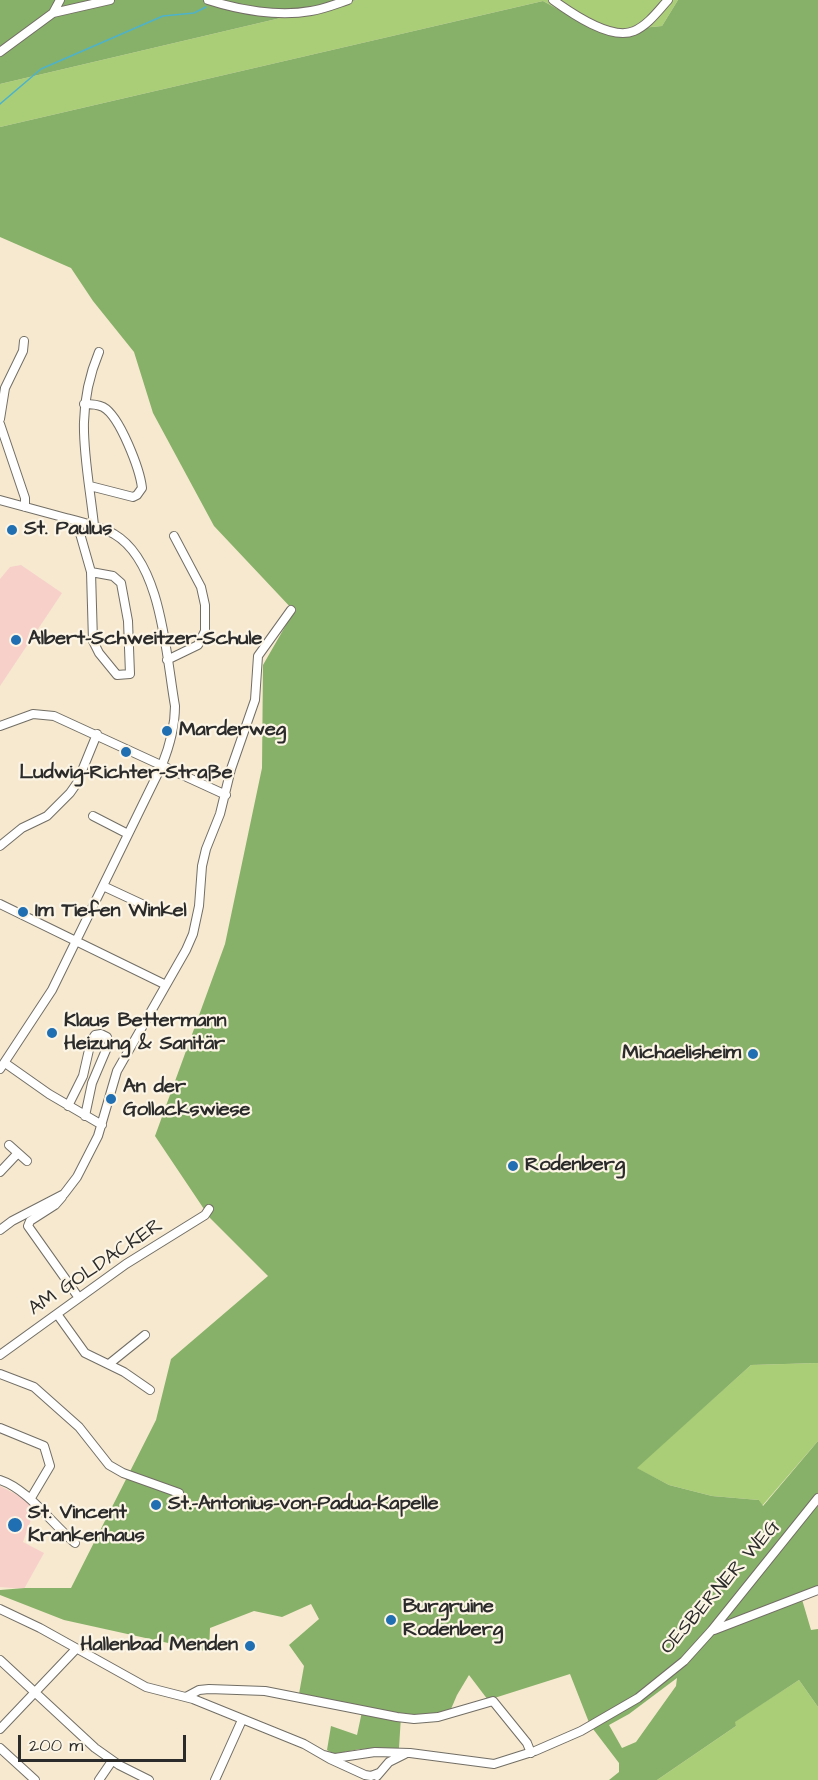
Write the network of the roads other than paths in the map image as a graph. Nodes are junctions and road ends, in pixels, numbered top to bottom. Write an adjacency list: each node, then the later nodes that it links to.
1 (60, 0): 7 (street)
2 (110, 0): 7 (street)
3 (208, 0): 4 (street)
4 (348, 0)
5 (553, 0): 6 (street)
6 (668, 0)
7 (54, 14): 8 (street)
8 (0, 52)
9 (24, 341): 12 (street)
10 (99, 352): 11 (street)
11 (84, 404): 14 (street); 14 (street)
12 (0, 419)
13 (0, 424): 16 (street)
14 (90, 486): 18 (street)
15 (0, 500): 16 (street)
16 (25, 507): 17 (street)
17 (80, 522): 18 (street); 20 (street)
18 (94, 525): 22 (street)
19 (174, 536): 22 (street)
20 (91, 572): 20 (street)
21 (291, 610): 26 (street)
22 (167, 660): 25 (street)
23 (0, 726): 24 (street)
24 (97, 734): 25 (street); 29 (street)
25 (162, 765): 26 (street); 28 (street)
26 (226, 795): 34 (street)
27 (93, 816): 28 (street)
28 (128, 834): 30 (street)
29 (0, 846)
30 (103, 886): 32 (street); 33 (street)
31 (0, 904): 33 (street)
32 (146, 906)
33 (77, 941): 34 (street); 35 (street)
34 (166, 985): 38 (street)
35 (3, 1066): 36 (street)
36 (68, 1106): 37 (street); 37 (street)
37 (85, 1116): 38 (street)
38 (102, 1125): 43 (street)
39 (9, 1145): 40 (street)
40 (17, 1154): 41 (street); 42 (street)
41 (27, 1161)
42 (0, 1172)
43 (62, 1195): 45 (street); 46 (street)
44 (209, 1209): 46 (street, AM GOLDACKER)
45 (0, 1230)
46 (79, 1298): 47 (street, AM GOLDACKER)
47 (57, 1314): 49 (street, AM GOLDACKER); 50 (street)
48 (145, 1335): 50 (street)
49 (0, 1355)
50 (109, 1364): 52 (street)
51 (0, 1374): 55 (street)
52 (150, 1390)
53 (0, 1428): 56 (street)
54 (0, 1480): 56 (street)
55 (179, 1492)
56 (31, 1498): 58 (street)
57 (818, 1498): 61 (street, OESBERNER WEG)
58 (75, 1544)
59 (818, 1590): 61 (street)
60 (0, 1609): 62 (street)
61 (712, 1630): 72 (street, OESBERNER WEG)
62 (76, 1649): 64 (street); 65 (street)
63 (0, 1660): 64 (street)
64 (34, 1693): 67 (street); 74 (street)
65 (186, 1697): 66 (street); 72 (street)
66 (242, 1720): 73 (street); 80 (street)
67 (0, 1729)
68 (0, 1748): 77 (street)
69 (375, 1752): 70 (street, OESBERNER WEG); 71 (street, OESBERNER WEG); 76 (street)
70 (358, 1753): 73 (street, OESBERNER WEG); 75 (street)
71 (410, 1753): 72 (street, OESBERNER WEG); 76 (street)
72 (531, 1753)
73 (324, 1755): 75 (street)
74 (112, 1761): 78 (street); 79 (street)
75 (351, 1770): 76 (street); 81 (street)
76 (379, 1774)
77 (35, 1780)
78 (99, 1780)
79 (149, 1780)
80 (215, 1780)
81 (360, 1780)

